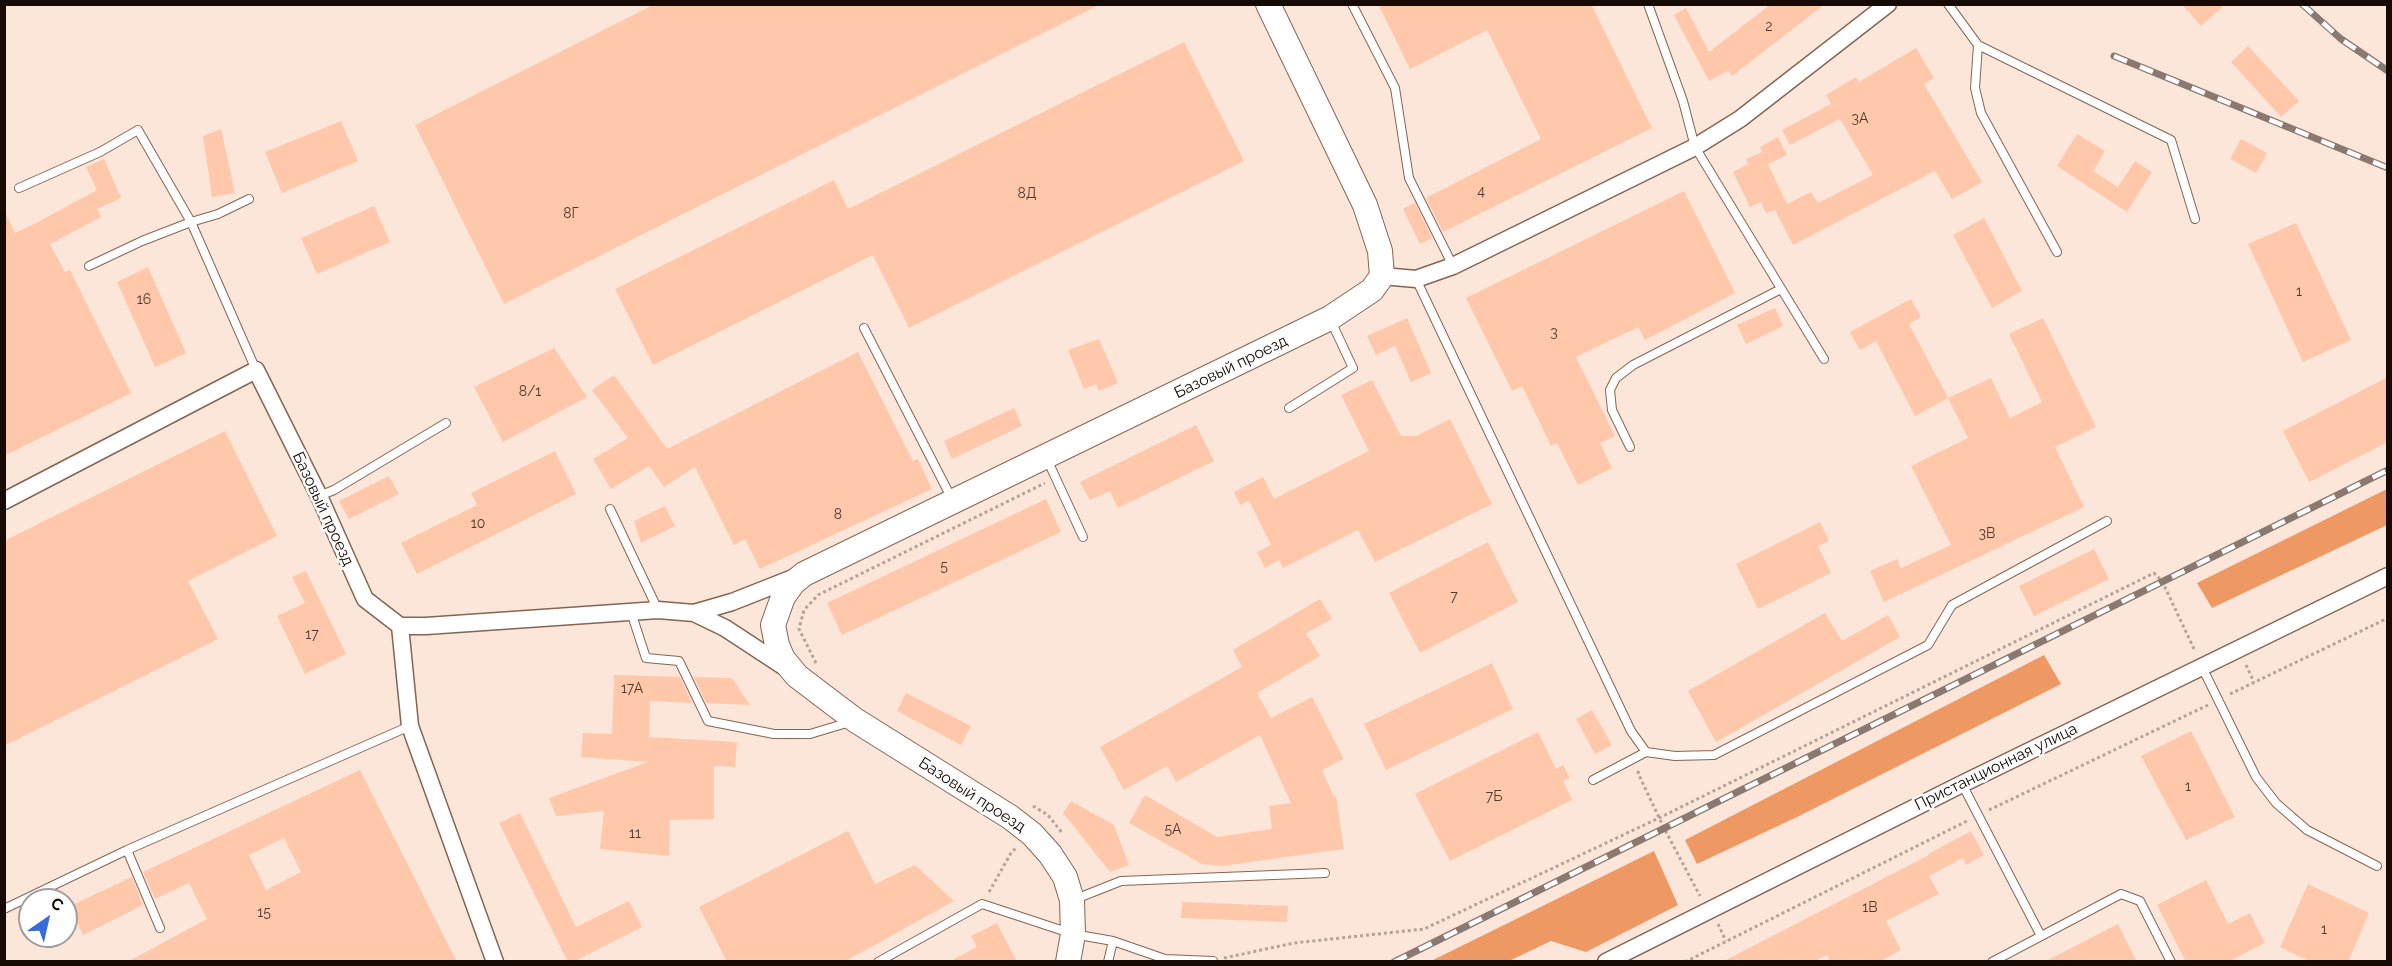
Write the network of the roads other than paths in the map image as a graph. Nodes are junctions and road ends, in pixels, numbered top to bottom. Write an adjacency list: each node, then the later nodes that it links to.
1 (1268, 4): 15 (street)
2 (1352, 4): 14 (lane)
3 (1648, 4): 7 (lane)
4 (1888, 4): 7 (street)
5 (1948, 4): 6 (lane)
6 (1978, 45): 10 (lane); 12 (lane)
7 (1695, 147): 14 (street); 17 (lane)
8 (19, 188): 11 (lane)
9 (249, 199): 11 (lane)
10 (2195, 219)
11 (191, 222): 13 (lane); 21 (lane)
12 (2057, 252)
13 (89, 266)
14 (1453, 266): 16 (street)
15 (1382, 276): 16 (street); 18 (street, Базовый проезд)
16 (1416, 279): 42 (lane)
17 (1781, 289): 20 (lane); 24 (lane)
18 (1330, 318): 22 (lane); 25 (street, Базовый проезд)
19 (864, 328): 28 (lane)
20 (1824, 359)
21 (256, 370): 26 (street, Базовый проезд); 27 (street)
22 (1289, 408)
23 (446, 423): 26 (lane)
24 (1630, 447)
25 (1051, 467): 28 (street, Базовый проезд); 31 (lane)
26 (319, 496): 37 (street, Базовый проезд)
27 (4, 501)
28 (954, 503): 32 (street, Базовый проезд)
29 (610, 509): 34 (lane)
30 (2107, 521): 42 (lane)
31 (1083, 537)
32 (804, 574): 36 (street, Базовый проезд); 39 (street, Базовый проезд)
33 (2388, 576): 38 (street, Пристанционная улица)
34 (658, 610): 35 (street, Базовый проезд); 36 (street, Базовый проезд)
35 (631, 612): 37 (street, Базовый проезд); 40 (lane)
36 (694, 613): 39 (street, Базовый проезд)
37 (400, 626): 41 (street)
38 (2199, 660): 44 (street, Пристанционная улица); 46 (lane)
39 (807, 670): 40 (street, Базовый проезд)
40 (855, 720): 48 (street, Базовый проезд)
41 (410, 726): 45 (lane); 55 (street)
42 (1646, 752): 43 (lane)
43 (1593, 780)
44 (1962, 784): 52 (lane); 59 (street, Пристанционная улица)
45 (127, 850): 49 (lane); 50 (lane)
46 (2377, 866)
47 (1325, 873): 48 (lane)
48 (1072, 900): 51 (street, Базовый проезд)
49 (4, 909)
50 (160, 928)
51 (1074, 934): 53 (lane); 56 (lane); 57 (street, Базовый проезд)
52 (2041, 936): 60 (lane); 61 (lane)
53 (1113, 941): 54 (lane); 58 (lane)
54 (1213, 961)
55 (495, 962)
56 (878, 962)
57 (1068, 962)
58 (1108, 962)
59 (1606, 962)
60 (1992, 962)
61 (2171, 962)

